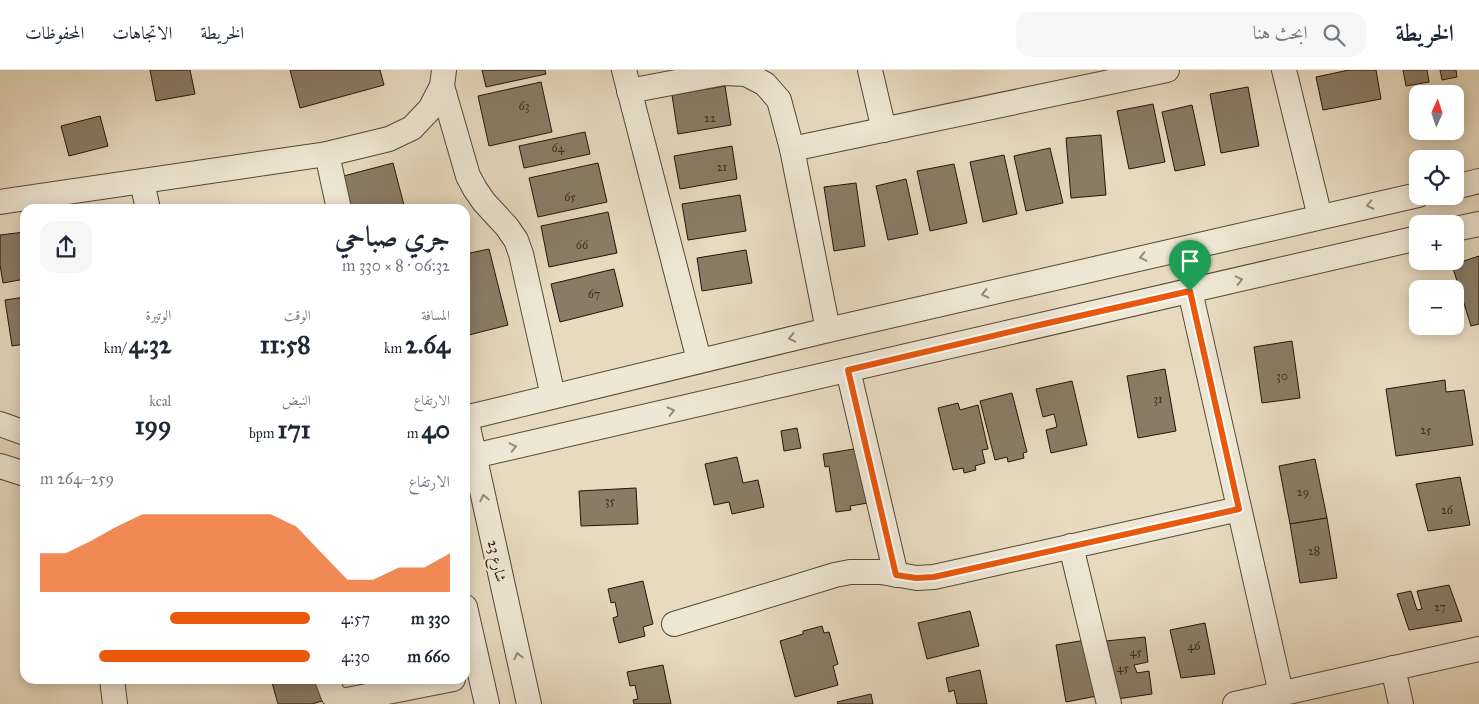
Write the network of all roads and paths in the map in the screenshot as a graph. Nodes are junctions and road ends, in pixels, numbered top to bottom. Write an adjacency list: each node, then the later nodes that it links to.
1 (870, 70): 6 (street)
2 (1167, 70): 6 (street)
3 (1284, 70): 16 (street)
4 (443, 78): 8 (street); 24 (street)
5 (627, 81): 7 (street); 22 (street)
6 (884, 130): 7 (street)
7 (792, 149): 21 (street)
8 (327, 154): 10 (street); 15 (street)
9 (1479, 181): 11 (street)
10 (142, 182): 13 (street); 14 (street)
11 (1464, 185)
12 (1409, 197): 16 (street, one-way to 16)
13 (0, 202)
14 (147, 204)
15 (338, 204)
16 (1320, 216): 21 (street, one-way to 21)
17 (1479, 224): 18 (street)
18 (1464, 227)
19 (1409, 240): 20 (street, one-way to 19)
20 (1190, 291): 23 (street); 31 (street)
21 (828, 330): 22 (street, one-way to 22)
22 (700, 360): 24 (street)
23 (848, 370): 28 (street, one-way to 23); 33 (street)
24 (553, 396): 25 (street)
25 (470, 417)
26 (0, 424): 27 (street)
27 (20, 431)
28 (470, 457): 45 (street, شارع 23, one-way to 28)
29 (0, 466): 30 (street)
30 (20, 472)
31 (1239, 509): 32 (street); 42 (street)
32 (1072, 546): 33 (street); 46 (street)
33 (896, 575): 34 (street)
34 (674, 624)
35 (1479, 649): 37 (street)
36 (470, 650): 38 (street)
37 (1393, 668): 42 (street); 48 (street)
38 (473, 675): 44 (street)
39 (112, 684): 43 (street)
40 (329, 684): 41 (street)
41 (428, 684)
42 (1281, 693): 47 (street)
43 (116, 704)
44 (487, 704)
45 (529, 704)
46 (1110, 704)
47 (1235, 704)
48 (1401, 704)

